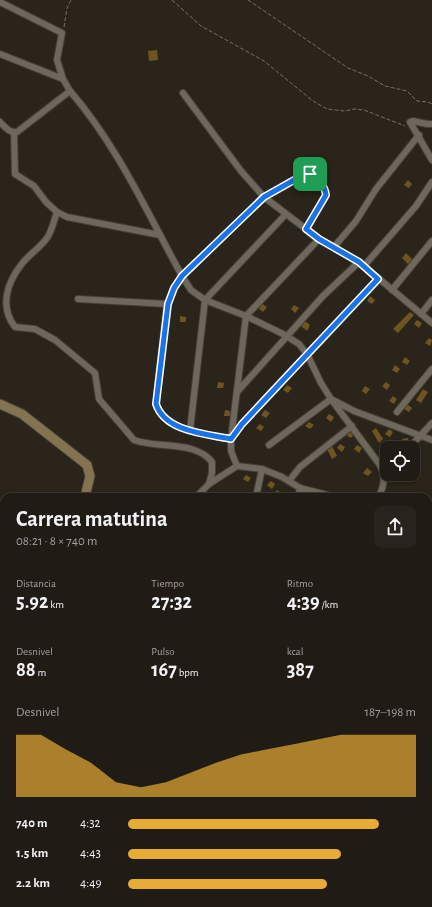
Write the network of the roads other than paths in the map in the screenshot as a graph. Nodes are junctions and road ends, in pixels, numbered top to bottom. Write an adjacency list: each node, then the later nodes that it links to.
1 (0, 2): 3 (street)
2 (0, 54): 3 (street)
3 (63, 79): 4 (street)
4 (70, 91): 8 (street); 16 (street)
5 (183, 93): 12 (street)
6 (0, 122): 8 (street)
7 (432, 124): 9 (street)
8 (14, 132): 13 (street)
9 (419, 135): 10 (street); 19 (street)
10 (432, 160)
11 (432, 182): 21 (street)
12 (264, 197): 14 (street); 15 (street); 22 (street)
13 (57, 212): 16 (street); 52 (street)
14 (286, 214): 15 (street); 26 (street)
15 (306, 229): 17 (street)
16 (160, 235): 22 (street)
17 (319, 239): 19 (street); 30 (street)
18 (432, 242): 24 (street)
19 (334, 248): 20 (street)
20 (359, 262): 21 (street); 32 (street)
21 (364, 266): 23 (street)
22 (182, 276): 26 (street); 28 (street)
23 (378, 279): 24 (street); 33 (street)
24 (392, 290): 29 (street)
25 (78, 299): 28 (street)
26 (205, 300): 30 (street); 41 (street)
27 (432, 300): 29 (street)
28 (168, 304): 41 (street)
29 (421, 314): 31 (street)
30 (246, 316): 32 (street); 35 (street)
31 (432, 323)
32 (286, 336): 33 (street); 35 (street)
33 (307, 354): 36 (street); 43 (street)
34 (432, 369): 38 (street)
35 (237, 392): 43 (street)
36 (331, 398): 40 (street); 42 (street); 46 (street)
37 (0, 404): 54 (main road)
38 (397, 412)
39 (432, 423): 42 (street)
40 (352, 426): 47 (street); 50 (street)
41 (190, 430): 43 (street)
42 (421, 435): 44 (street); 45 (street)
43 (231, 439): 48 (street)
44 (432, 440)
45 (415, 441)
46 (268, 445)
47 (380, 465)
48 (237, 466): 49 (street); 52 (street)
49 (262, 469): 50 (street); 56 (street)
50 (290, 481): 53 (street)
51 (385, 481): 59 (street)
52 (209, 484): 55 (street)
53 (300, 488): 57 (street); 58 (street)
54 (86, 493)
55 (200, 493)
56 (257, 493)
57 (299, 493)
58 (319, 493)
59 (380, 493)

